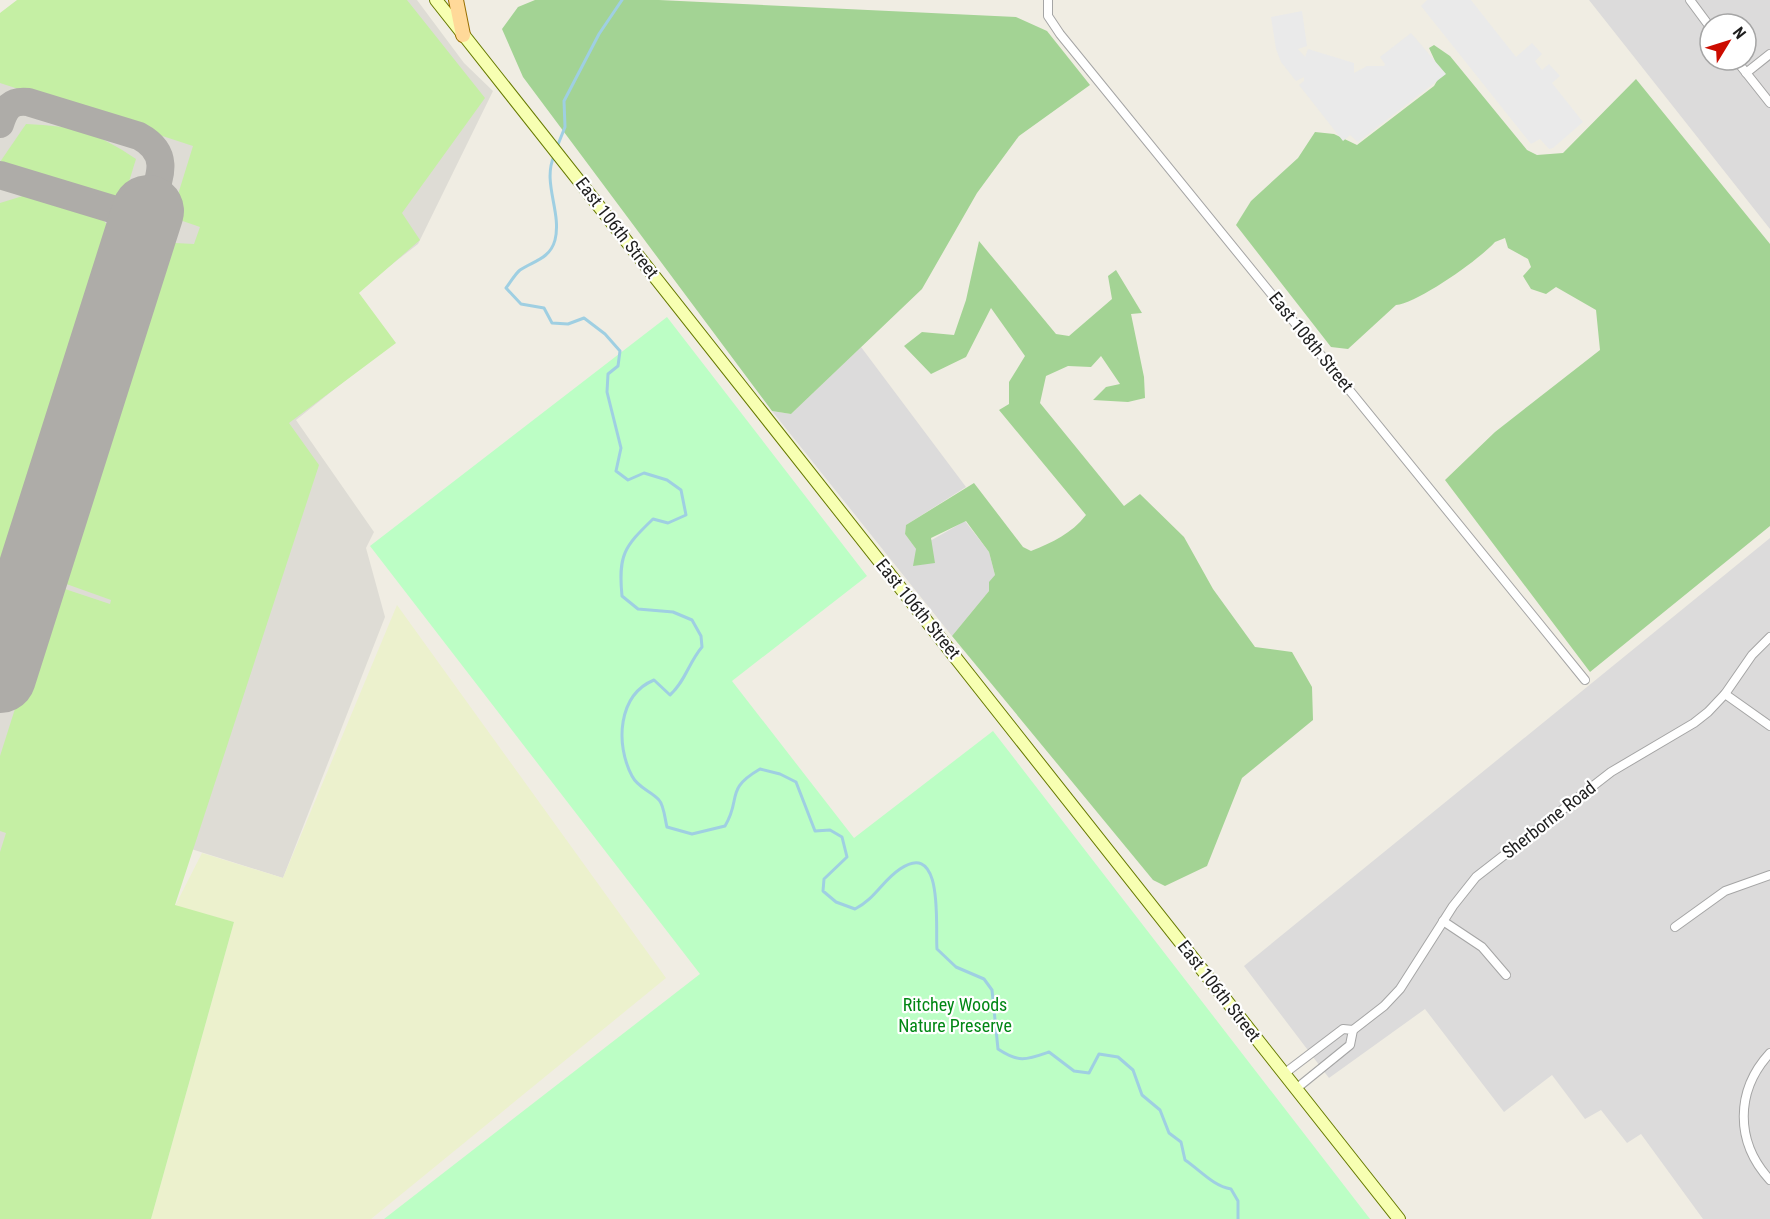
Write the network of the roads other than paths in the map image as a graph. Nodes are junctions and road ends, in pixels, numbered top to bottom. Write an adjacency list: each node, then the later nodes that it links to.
1 (436, 0): 4 (main road, East 106th Street)
2 (456, 0): 4 (main road)
3 (1048, 0): 9 (street, East 108th Street)
4 (463, 35): 18 (main road, East 106th Street)
5 (1770, 54): 6 (street)
6 (1746, 73): 7 (street)
7 (1770, 103)
8 (1770, 637): 10 (street, Sherborne Road)
9 (1585, 680)
10 (1725, 694): 11 (street); 13 (street, Sherborne Road)
11 (1770, 726)
12 (1770, 875): 14 (street)
13 (1443, 921): 15 (street); 16 (street, Sherborne Road)
14 (1675, 927)
15 (1506, 975)
16 (1353, 1030): 18 (street, Sherborne Road); 19 (street, Sherborne Road)
17 (1770, 1053): 20 (street)
18 (1285, 1073): 19 (main road, East 106th Street)
19 (1297, 1088): 21 (main road, East 106th Street)
20 (1770, 1180)
21 (1399, 1219)

